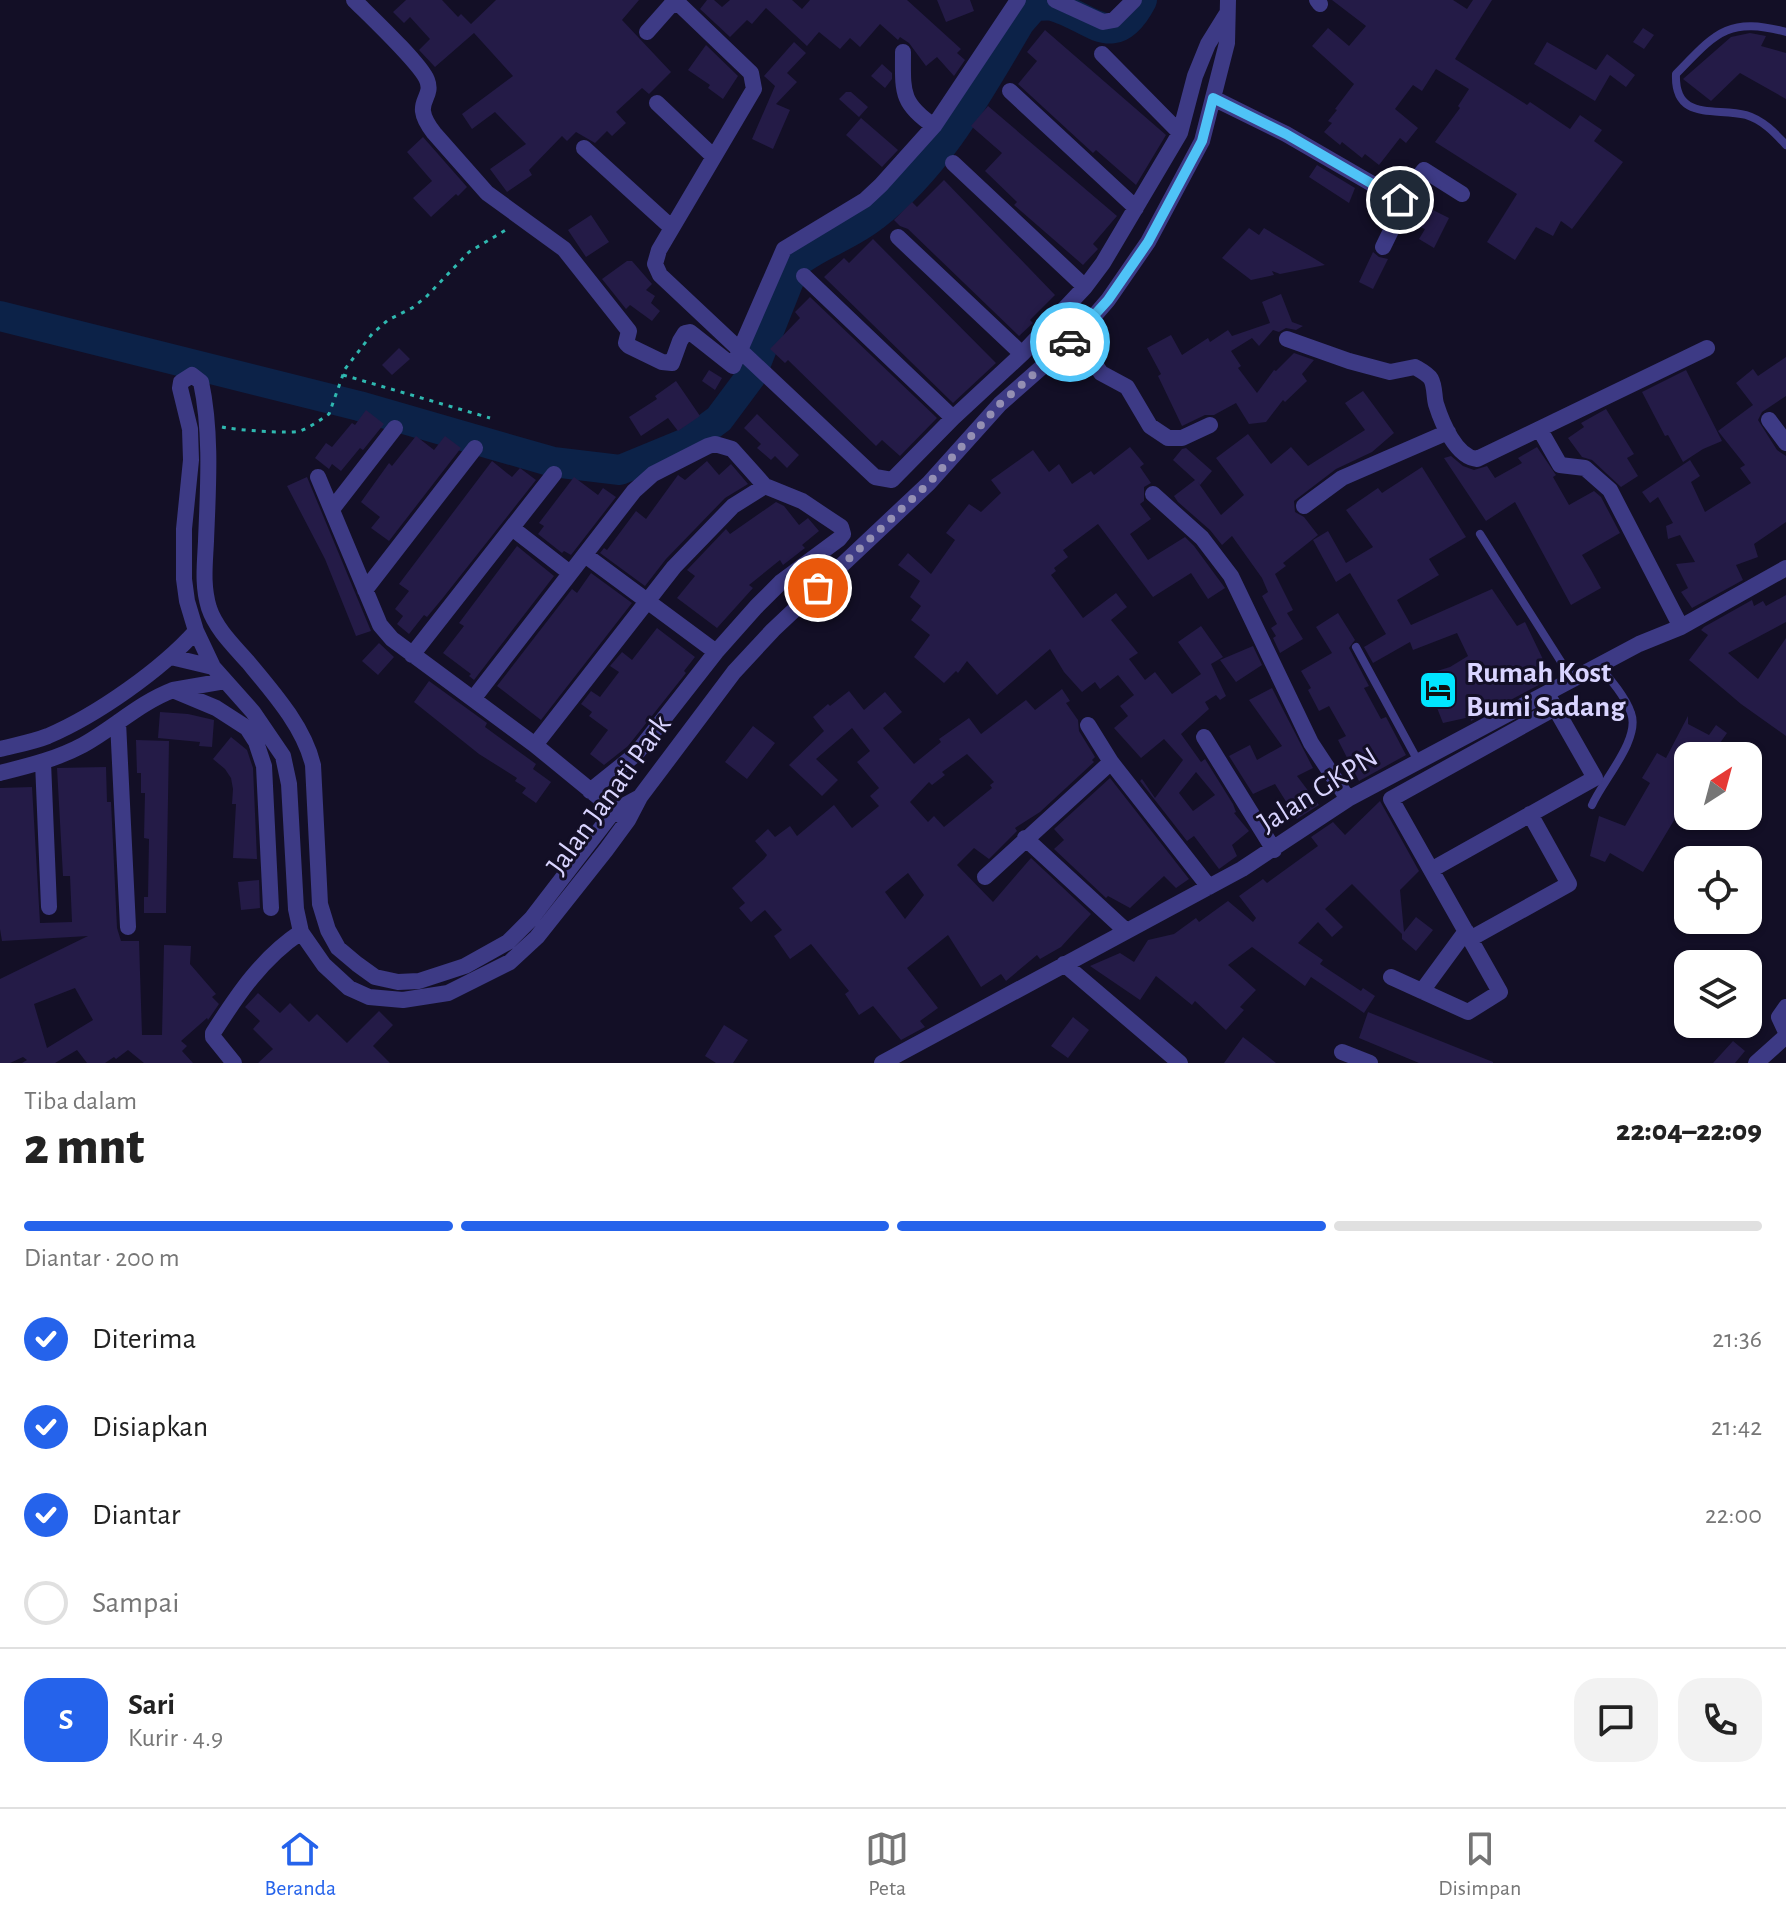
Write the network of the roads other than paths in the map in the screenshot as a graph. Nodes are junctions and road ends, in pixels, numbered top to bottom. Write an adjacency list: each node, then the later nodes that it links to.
1 (354, 0): 30 (street)
2 (1018, 0): 13 (street)
3 (1055, 0): 4 (street)
4 (1134, 0)
5 (1228, 7): 11 (street, Jalan Janati Park); 14 (street)
6 (647, 32): 17 (street)
7 (1786, 32): 15 (lane)
8 (903, 52): 13 (street)
9 (1102, 54): 14 (street)
10 (1010, 91): 21 (street)
11 (1213, 98): 20 (street); 27 (street, Jalan Janati Park)
12 (657, 103): 17 (street)
13 (934, 126): 30 (street)
14 (1180, 133): 21 (street)
15 (1786, 145)
16 (584, 148): 22 (street)
17 (714, 157): 22 (street)
18 (953, 163): 26 (street)
19 (1462, 194): 20 (street)
20 (1400, 200): 24 (street)
21 (1136, 208): 26 (street)
22 (672, 228): 30 (street)
23 (898, 237): 31 (street)
24 (1383, 247)
25 (804, 276): 32 (street)
26 (1085, 287): 31 (street)
27 (1076, 337): 34 (street); 83 (street, Jalan Janati Park)
28 (1287, 339): 37 (street)
29 (1707, 348): 36 (street)
30 (743, 354): 32 (street)
31 (1022, 354): 32 (street)
32 (953, 418)
33 (1769, 420): 38 (street)
34 (1210, 425)
35 (395, 428): 45 (street)
36 (1540, 430): 37 (street); 55 (street)
37 (1448, 432): 44 (street)
38 (1786, 443)
39 (475, 448): 53 (street)
40 (554, 474): 46 (street)
41 (318, 477): 45 (street)
42 (765, 486): 50 (street); 54 (street); 58 (street)
43 (1153, 494): 80 (street)
44 (1304, 506)
45 (333, 508): 53 (street)
46 (512, 528): 52 (street); 59 (street)
47 (1480, 534): 63 (lane)
48 (206, 542): 49 (street); 49 (street, Jalan Janati Park); 66 (street)
49 (185, 545): 56 (street, Jalan Janati Park)
50 (585, 555): 52 (street); 54 (street)
51 (1786, 568): 55 (street, Jalan GKPN)
52 (570, 573): 67 (street)
53 (365, 590): 59 (street)
54 (647, 600): 58 (street); 73 (street)
55 (1681, 627): 61 (street, Jalan GKPN)
56 (196, 631): 60 (street); 62 (street, Jalan Janati Park)
57 (1356, 647): 75 (lane)
58 (716, 652): 79 (street)
59 (412, 655): 67 (street)
60 (171, 657): 62 (street); 74 (street)
61 (1598, 665): 63 (street, Jalan GKPN); 81 (lane)
62 (213, 667): 64 (street, Jalan Janati Park)
63 (1572, 679): 68 (street, Jalan GKPN)
64 (225, 681): 65 (street); 69 (street, Jalan Janati Park)
65 (173, 690): 70 (street); 90 (street)
66 (272, 694): 69 (street); 83 (street)
67 (473, 699): 73 (street)
68 (1551, 700): 75 (street, Jalan GKPN); 82 (street); 86 (street)
69 (253, 712): 94 (street, Jalan Janati Park)
70 (118, 722): 76 (street); 91 (street)
71 (1088, 725): 77 (street)
72 (1204, 737): 85 (street)
73 (535, 745): 79 (street)
74 (0, 749)
75 (1418, 761): 80 (street, Jalan GKPN)
76 (43, 762): 78 (street); 89 (street)
77 (1111, 762): 84 (street); 88 (street)
78 (0, 773)
79 (590, 791): 83 (street)
80 (1348, 799): 85 (street, Jalan GKPN)
81 (1592, 805)
82 (1530, 814): 86 (street); 93 (street)
83 (621, 816): 94 (street, Jalan Janati Park)
84 (1025, 838): 87 (street); 92 (street)
85 (1274, 850): 88 (street, Jalan GKPN)
86 (1431, 870): 93 (street)
87 (985, 877)
88 (1209, 887): 92 (street, Jalan GKPN)
89 (49, 907)
90 (271, 908)
91 (128, 927)
92 (1125, 930): 95 (street, Jalan GKPN)
93 (1468, 935): 97 (street); 97 (street)
94 (294, 937): 101 (street)
95 (1064, 964): 100 (street, Jalan GKPN); 102 (street)
96 (1391, 977): 97 (street)
97 (1422, 991)
98 (1786, 1007): 104 (street)
99 (1342, 1052): 103 (street)
100 (891, 1061)
101 (234, 1063)
102 (1180, 1063)
103 (1370, 1063)
104 (1756, 1063)

